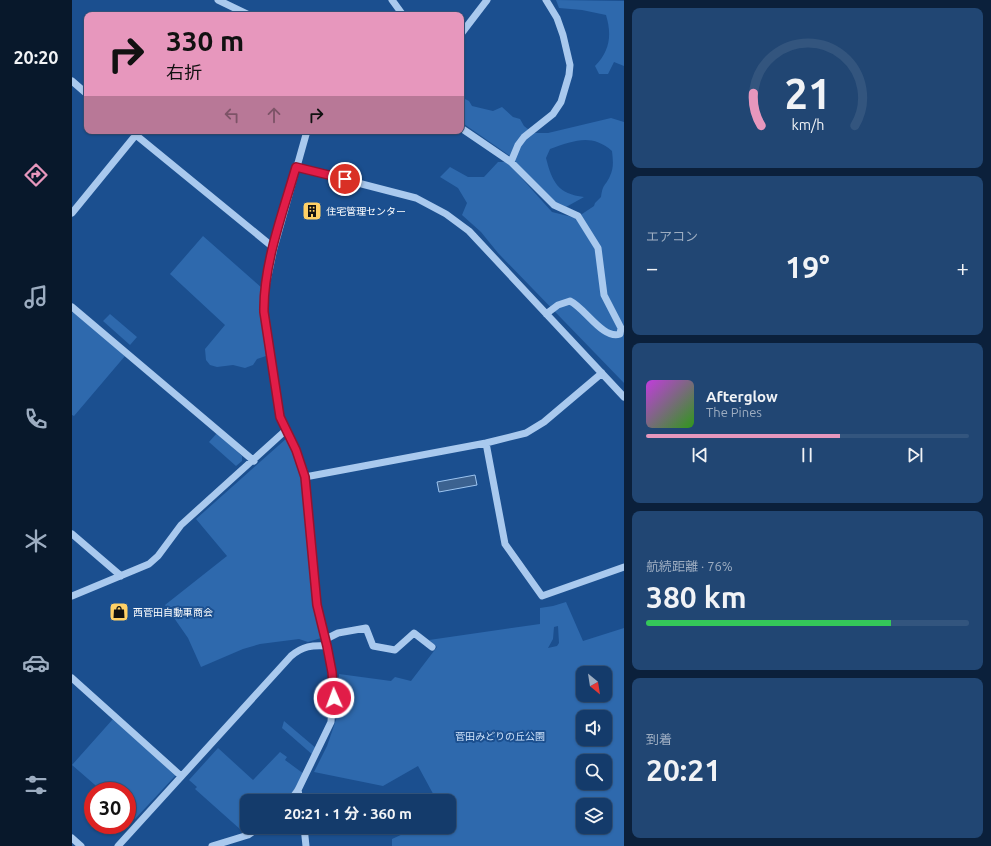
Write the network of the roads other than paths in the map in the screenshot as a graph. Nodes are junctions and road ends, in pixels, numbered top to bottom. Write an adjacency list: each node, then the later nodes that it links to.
1 (218, 0): 5 (street)
2 (392, 0): 6 (street)
3 (487, 0): 7 (street)
4 (546, 0): 14 (street)
5 (236, 12)
6 (401, 12)
7 (464, 30)
8 (72, 81): 9 (street)
9 (84, 91)
10 (464, 130): 14 (street)
11 (134, 134): 16 (street)
12 (138, 134): 17 (street)
13 (306, 134): 15 (street)
14 (511, 162): 19 (street)
15 (296, 167): 17 (street); 19 (street)
16 (72, 213)
17 (274, 248): 22 (street)
18 (72, 308): 24 (street)
19 (546, 314): 20 (street)
20 (602, 373): 21 (street); 23 (street)
21 (624, 397)
22 (286, 430): 24 (street); 25 (street)
23 (486, 443): 25 (street); 27 (street)
24 (254, 461): 28 (street)
25 (305, 477): 30 (street)
26 (72, 534): 28 (street)
27 (624, 567)
28 (121, 576): 29 (street)
29 (72, 596)
30 (327, 643): 31 (street); 33 (street); 34 (street)
31 (432, 647)
32 (72, 678): 33 (street)
33 (181, 776): 41 (street)
34 (298, 790): 35 (street); 36 (street)
35 (295, 794)
36 (299, 794)
37 (250, 834): 42 (street)
38 (305, 834): 43 (street)
39 (72, 838): 40 (street)
40 (81, 846)
41 (118, 846)
42 (212, 846)
43 (306, 846)

